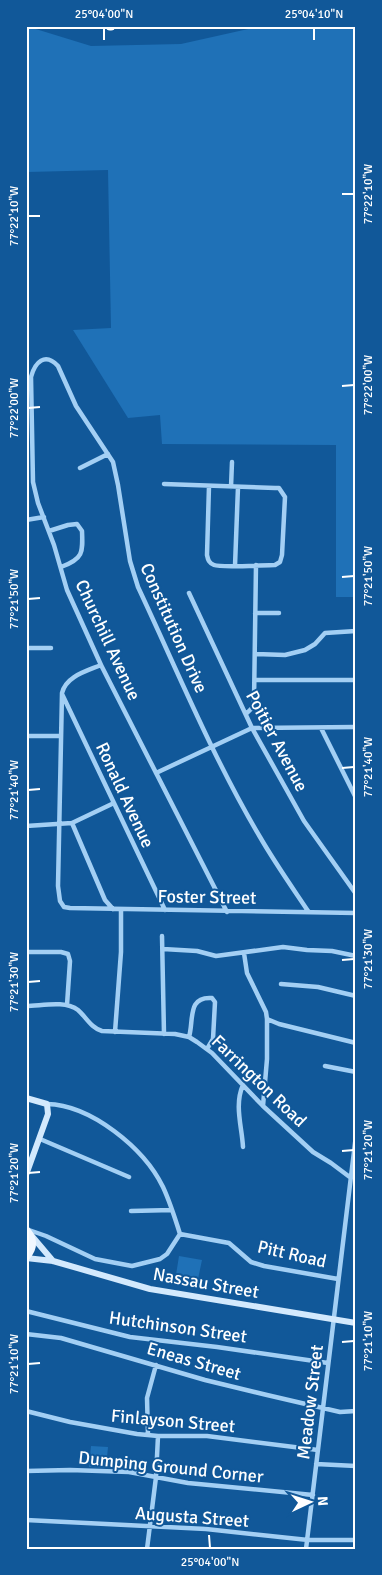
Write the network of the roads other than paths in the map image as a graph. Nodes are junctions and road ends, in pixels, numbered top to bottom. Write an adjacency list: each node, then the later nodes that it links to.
1 (37, 363): 2 (street, Constitution Drive); 9 (street, Churchill Avenue)
2 (108, 454): 4 (street); 32 (street, Constitution Drive)
3 (232, 462): 7 (street)
4 (80, 468)
5 (164, 484): 6 (street)
6 (209, 486): 7 (street); 12 (street)
7 (231, 486): 8 (street)
8 (238, 487): 12 (street); 13 (street)
9 (44, 517): 10 (street); 11 (street, Churchill Avenue)
10 (26, 520)
11 (49, 531): 14 (street, Churchill Avenue); 14 (street)
12 (235, 566): 13 (street)
13 (256, 566): 16 (street)
14 (61, 567): 22 (street, Churchill Avenue)
15 (189, 593): 26 (street, Poitier Avenue)
16 (256, 613): 17 (street); 21 (street)
17 (279, 613)
18 (356, 631): 21 (street)
19 (26, 648): 20 (street)
20 (51, 648)
21 (256, 654): 23 (street)
22 (102, 665): 25 (street); 33 (street, Churchill Avenue)
23 (256, 680): 24 (street); 26 (street)
24 (356, 680)
25 (62, 692): 31 (street); 35 (street, Ronald Avenue)
26 (246, 714): 28 (street, Poitier Avenue)
27 (356, 727): 29 (street)
28 (252, 728): 29 (street); 32 (street); 39 (street, Poitier Avenue)
29 (321, 728): 34 (street)
30 (26, 736): 31 (street)
31 (60, 736): 37 (street)
32 (213, 746): 33 (street); 43 (street, Constitution Drive)
33 (156, 773): 44 (street, Churchill Avenue)
34 (356, 798)
35 (114, 803): 36 (street); 42 (street, Ronald Avenue)
36 (72, 823): 37 (street); 40 (street)
37 (60, 825): 38 (street); 40 (street, Foster Street)
38 (26, 826)
39 (356, 894)
40 (113, 909): 41 (street, Foster Street)
41 (121, 909): 42 (street, Foster Street); 56 (street)
42 (164, 910): 44 (street, Foster Street)
43 (308, 911): 44 (street, Foster Street); 45 (street, Foster Street)
44 (226, 912)
45 (356, 913)
46 (162, 936): 47 (street)
47 (163, 949): 49 (street); 57 (street)
48 (26, 952): 53 (street)
49 (244, 952): 50 (street); 55 (street)
50 (356, 956)
51 (281, 984): 52 (street)
52 (356, 996)
53 (68, 1005): 54 (street); 56 (street, Farrington Road)
54 (26, 1006)
55 (267, 1019): 59 (street); 66 (street)
56 (115, 1032): 57 (street, Farrington Road)
57 (164, 1034): 58 (street, Farrington Road)
58 (189, 1037): 60 (street, Farrington Road); 60 (street)
59 (356, 1043)
60 (207, 1049): 63 (street, Farrington Road)
61 (325, 1066): 62 (street)
62 (356, 1072)
63 (243, 1085): 66 (street, Farrington Road); 69 (street)
64 (26, 1098): 65 (main road)
65 (47, 1104): 68 (main road); 73 (street)
66 (263, 1106): 72 (street, Farrington Road)
67 (356, 1135): 72 (street, Meadow Street)
68 (40, 1139): 70 (main road); 71 (street)
69 (243, 1148)
70 (26, 1175)
71 (129, 1178)
72 (350, 1178): 79 (street, Meadow Street)
73 (172, 1210): 74 (street); 76 (street)
74 (131, 1211)
75 (27, 1231): 76 (street); 77 (main road); 78 (main road)
76 (180, 1234): 79 (street, Pitt Road)
77 (26, 1257): 78 (main road, Nassau Street)
78 (53, 1261): 81 (main road, Nassau Street)
79 (338, 1279): 81 (street, Meadow Street)
80 (26, 1311): 84 (street, Hutchinson Street)
81 (333, 1319): 82 (main road, Nassau Street); 84 (street, Meadow Street)
82 (356, 1323)
83 (26, 1334): 85 (street, Eneas Street)
84 (328, 1363): 86 (street, Meadow Street)
85 (156, 1365): 86 (street, Eneas Street); 89 (street)
86 (323, 1408): 88 (street, Eneas Street); 91 (street, Meadow Street)
87 (26, 1411): 89 (street, Finlayson Street)
88 (356, 1411)
89 (148, 1435): 90 (street, Finlayson Street)
90 (158, 1436): 91 (street, Finlayson Street); 95 (street)
91 (318, 1450): 92 (street, Meadow Street)
92 (316, 1464): 93 (street); 96 (street, Meadow Street)
93 (356, 1466)
94 (26, 1471): 95 (street, Dumping Ground Corner)
95 (156, 1477): 96 (street, Dumping Ground Corner); 98 (street)
96 (313, 1495): 99 (street, Meadow Street)
97 (26, 1520): 98 (street, Augusta Street)
98 (149, 1526): 99 (street, Augusta Street); 101 (street)
99 (308, 1540): 100 (street, Augusta Street); 102 (street, Meadow Street)
100 (356, 1540)
101 (147, 1549)
102 (306, 1549)

